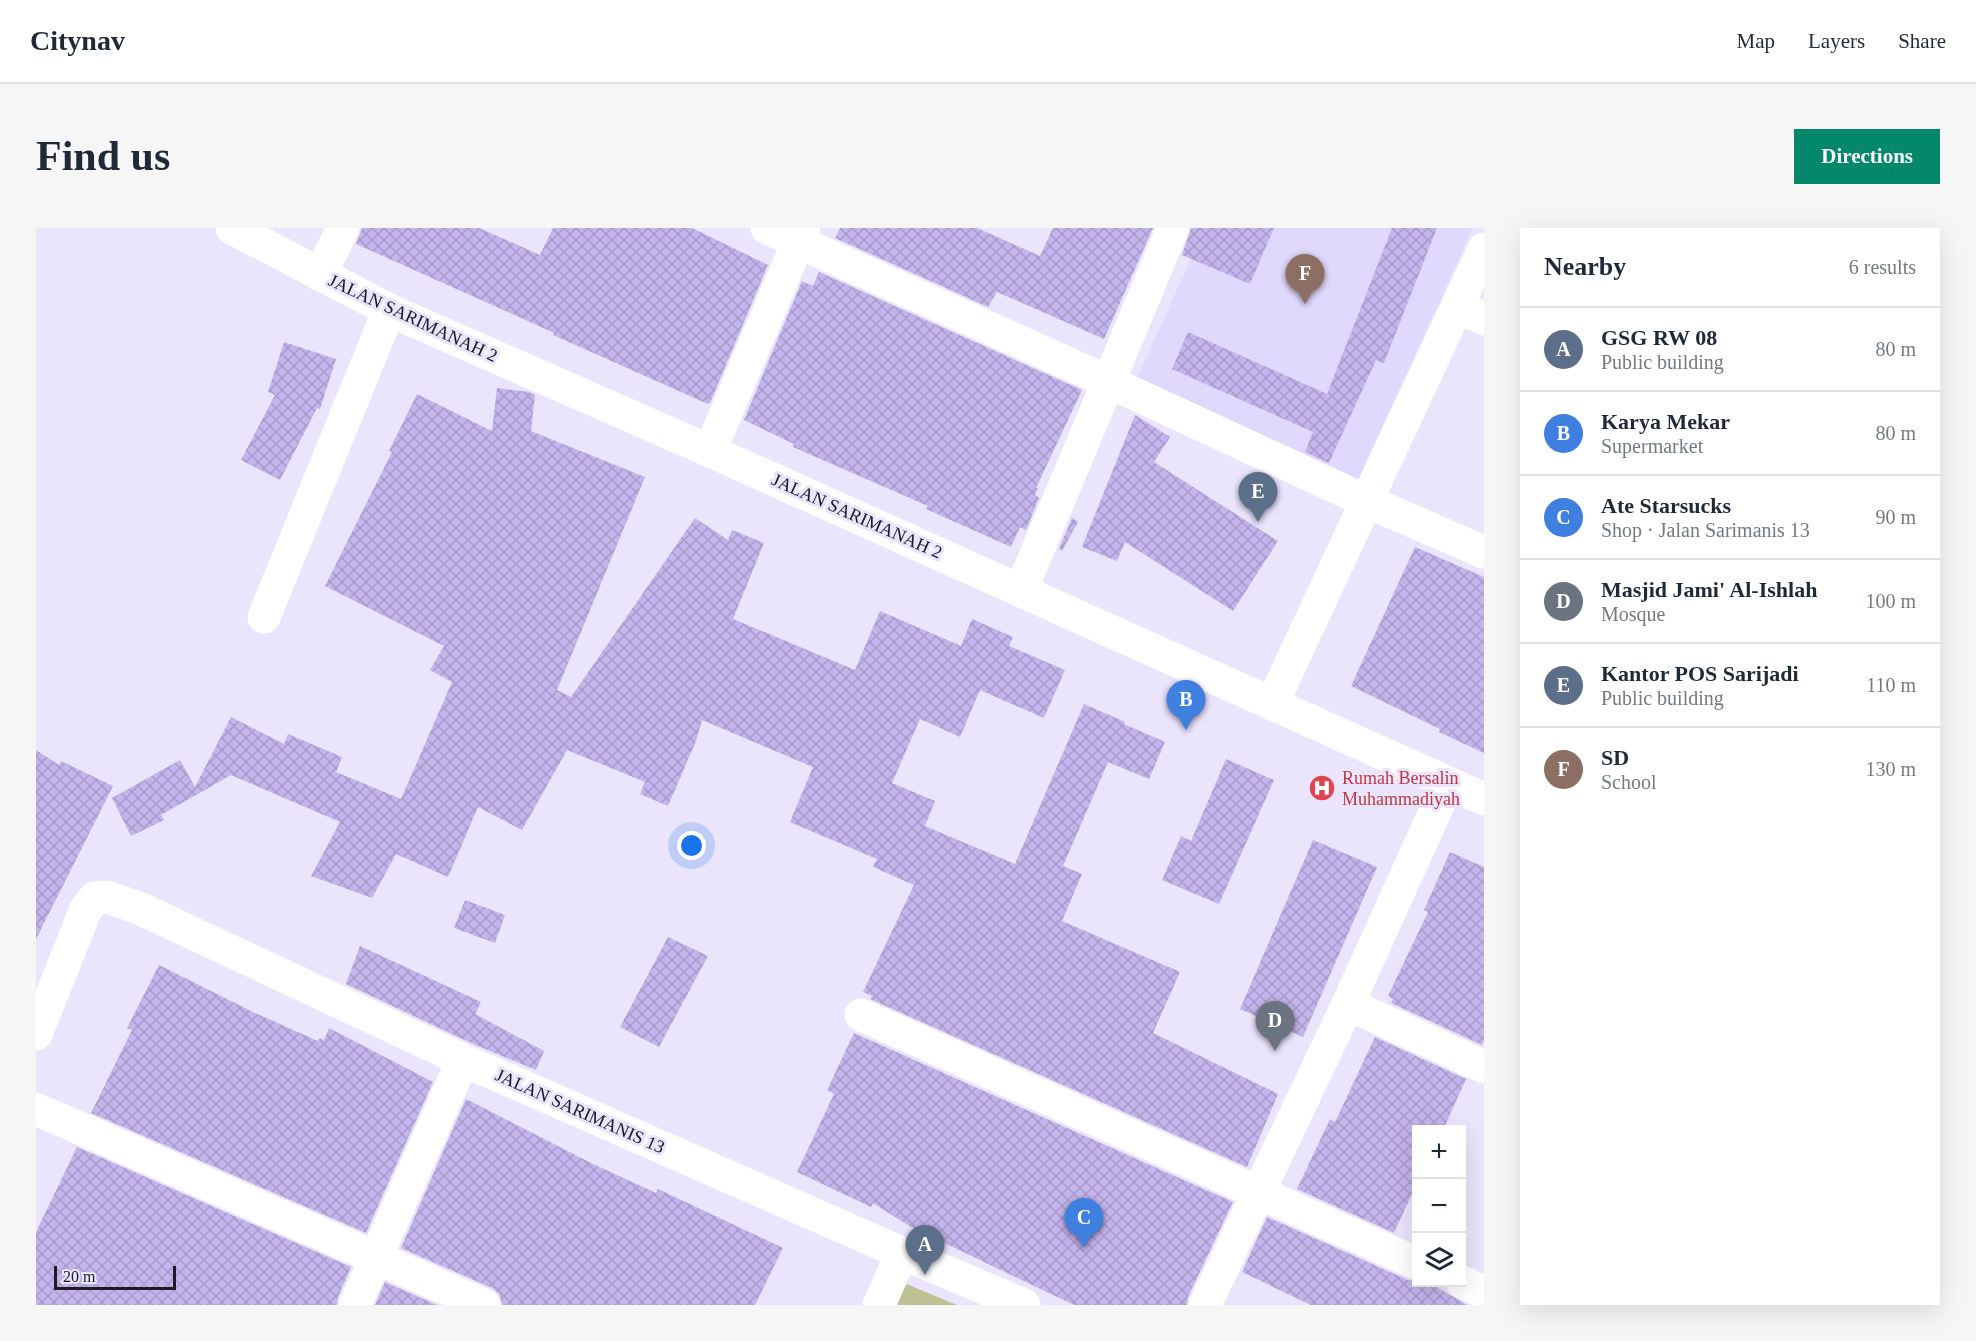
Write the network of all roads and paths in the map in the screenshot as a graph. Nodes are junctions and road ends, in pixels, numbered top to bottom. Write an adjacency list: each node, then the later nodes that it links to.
1 (232, 228): 7 (street, JALAN SARIMANAH 2)
2 (343, 228): 7 (street)
3 (767, 228): 5 (street)
4 (1173, 228): 10 (street)
5 (801, 236): 10 (street); 11 (street)
6 (1484, 249): 9 (street)
7 (320, 275): 8 (street, JALAN SARIMANAH 2)
8 (389, 310): 11 (street, JALAN SARIMANAH 2); 15 (street)
9 (1471, 313): 12 (street)
10 (1107, 381): 12 (street); 14 (street)
11 (710, 451): 14 (street, JALAN SARIMANAH 2)
12 (1366, 501): 13 (street); 16 (street)
13 (1484, 552)
14 (1021, 591): 16 (street, JALAN SARIMANAH 2)
15 (264, 617)
16 (1272, 704): 17 (street, JALAN SARIMANAH 2)
17 (1448, 783): 18 (street, JALAN SARIMANAH 2); 19 (street)
18 (1484, 799)
19 (1348, 1004): 23 (street); 25 (street)
20 (861, 1015): 25 (street)
21 (36, 1034): 22 (street, JALAN SARIMANIS 13)
22 (463, 1060): 26 (street, JALAN SARIMANIS 13); 27 (street)
23 (1484, 1067)
24 (36, 1109): 27 (street)
25 (1258, 1193): 28 (street); 35 (street)
26 (902, 1253): 33 (street); 34 (street, JALAN SARIMANIS 13)
27 (376, 1257): 31 (street); 32 (street)
28 (1412, 1261)
29 (1466, 1284): 30 (street)
30 (1484, 1292)
31 (355, 1305)
32 (484, 1305)
33 (879, 1305)
34 (1024, 1305)
35 (1205, 1305)

